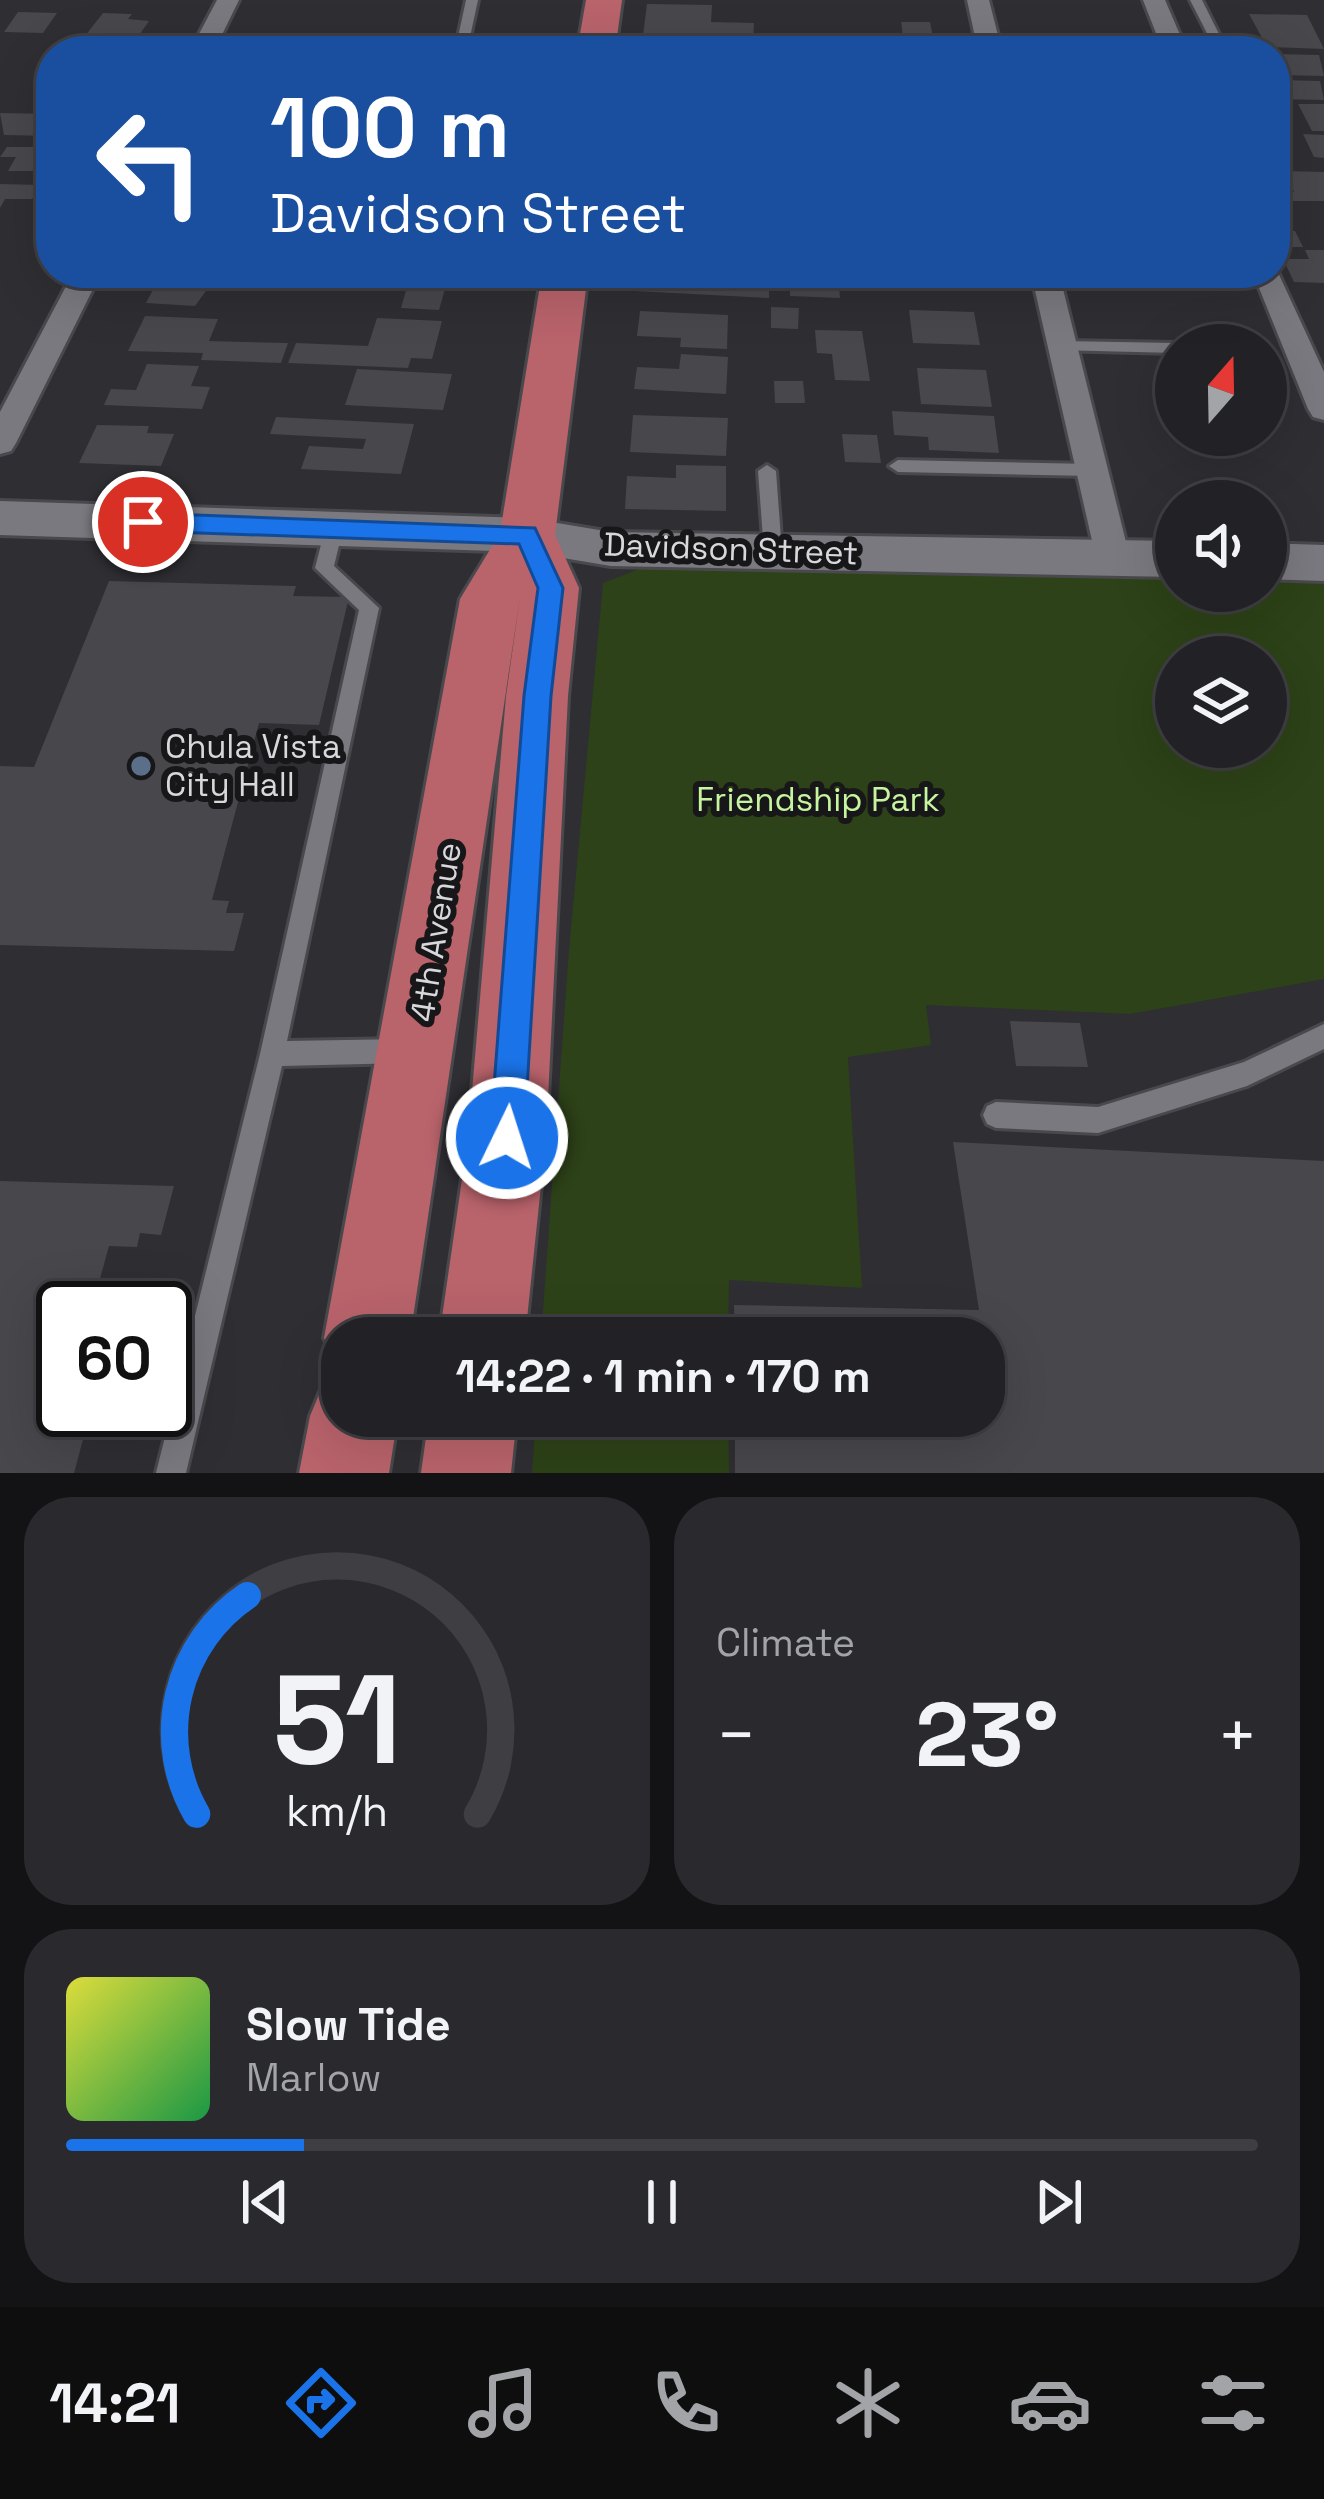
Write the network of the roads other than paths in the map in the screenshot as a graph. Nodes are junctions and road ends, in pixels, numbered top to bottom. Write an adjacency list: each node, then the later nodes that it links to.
1 (228, 0): 7 (street)
2 (472, 0): 8 (lane)
3 (604, 0): 9 (main road)
4 (978, 0): 10 (street)
5 (1154, 0): 11 (street)
6 (1196, 0): 12 (lane)
7 (210, 36)
8 (464, 36)
9 (598, 36)
10 (986, 36)
11 (1169, 36)
12 (1214, 36)
13 (79, 288): 20 (street)
14 (563, 288): 26 (main road, 4th Avenue)
15 (1048, 288): 17 (street)
16 (1273, 288): 19 (street)
17 (1062, 346): 18 (lane); 22 (street)
18 (1155, 348)
19 (1324, 409)
20 (0, 443)
21 (898, 466): 22 (lane)
22 (1092, 470): 28 (street)
23 (767, 471): 27 (lane)
24 (0, 518): 25 (street, Davidson Street)
25 (334, 529): 26 (street, Davidson Street); 34 (lane)
26 (527, 535): 27 (street, Davidson Street); 33 (main road, 4th Avenue); 37 (main road)
27 (772, 552): 28 (street, Davidson Street)
28 (1113, 558): 29 (street, Davidson Street)
29 (1155, 559)
30 (1287, 562): 31 (street)
31 (1324, 563)
32 (1324, 1036): 35 (lane)
33 (417, 1051): 34 (lane); 36 (main road, 4th Avenue)
34 (272, 1054): 40 (lane)
35 (996, 1115)
36 (372, 1317)
37 (485, 1317)
38 (350, 1437): 41 (main road)
39 (470, 1437): 42 (main road)
40 (171, 1473)
41 (344, 1473)
42 (466, 1473)

